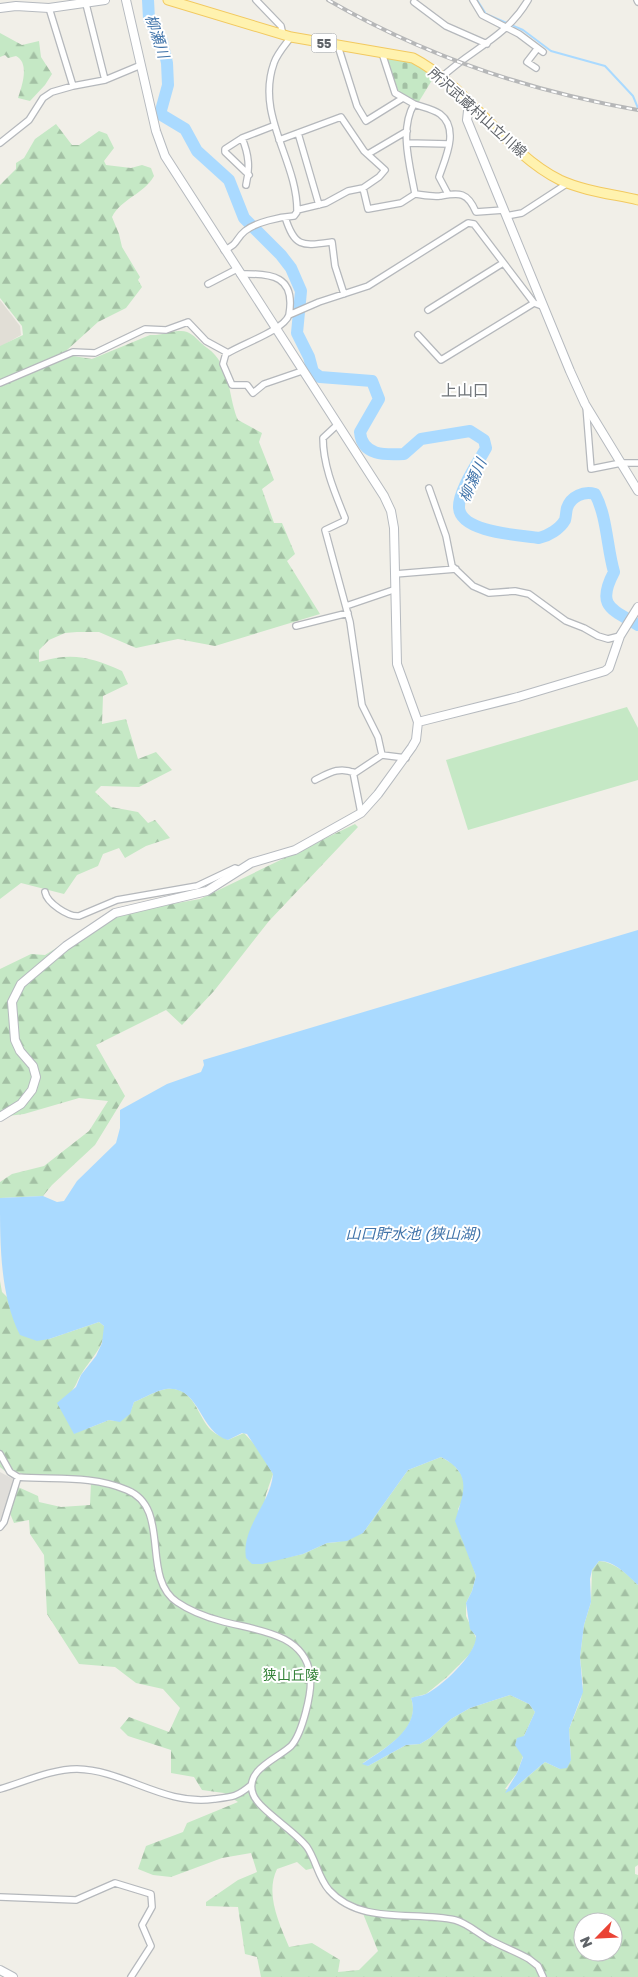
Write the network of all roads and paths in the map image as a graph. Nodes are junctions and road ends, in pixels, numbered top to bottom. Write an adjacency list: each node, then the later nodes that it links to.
1 (105, 0): 9 (street)
2 (126, 0): 19 (street)
3 (168, 0): 13 (main road, 所沢武蔵村山立川線 / 55)
4 (256, 0): 13 (street)
5 (472, 0): 12 (street)
6 (528, 0): 12 (street)
7 (414, 2): 14 (street)
8 (74, 3): 9 (street); 11 (street)
9 (86, 4): 22 (street)
10 (0, 8): 11 (street)
11 (49, 8): 23 (street)
12 (505, 29): 14 (street); 16 (street)
13 (287, 36): 15 (main road, 所沢武蔵村山立川線 / 55); 27 (street)
14 (487, 44): 21 (street)
15 (338, 46): 18 (main road, 所沢武蔵村山立川線 / 55); 24 (street)
16 (537, 49): 17 (street); 20 (street)
17 (543, 52)
18 (382, 53): 21 (main road, 所沢武蔵村山立川線 / 55); 24 (street)
19 (141, 66): 22 (street); 49 (street)
20 (536, 68)
21 (442, 77): 25 (main road, 所沢武蔵村山立川線 / 55)
22 (105, 80): 23 (street)
23 (73, 86): 32 (street)
24 (403, 98): 26 (street)
25 (469, 102): 37 (main road, 所沢武蔵村山立川線 / 55); 46 (street)
26 (414, 104): 28 (street); 34 (street)
27 (273, 126): 30 (street); 31 (street)
28 (407, 130): 33 (street); 35 (street)
29 (298, 133): 31 (street); 35 (street); 43 (street)
30 (242, 138): 36 (street); 36 (street)
31 (279, 140): 44 (street)
32 (0, 143)
33 (407, 143): 34 (street); 40 (street)
34 (449, 144): 41 (street)
35 (368, 154): 39 (street)
36 (248, 175): 38 (street)
37 (568, 183): 42 (main road, 所沢武蔵村山立川線 / 55); 46 (street)
38 (246, 185)
39 (363, 188): 40 (street); 43 (street)
40 (415, 194): 41 (street)
41 (448, 194): 45 (street)
42 (638, 200)
43 (319, 205): 44 (street)
44 (297, 210): 47 (street)
45 (476, 212): 46 (street); 48 (street)
46 (505, 213): 54 (street)
47 (285, 217): 49 (street); 53 (street)
48 (472, 223): 50 (street); 53 (street)
49 (224, 250): 51 (street)
50 (503, 263): 54 (street); 55 (street)
51 (239, 272): 52 (street); 56 (street); 57 (street)
52 (208, 284)
53 (344, 294): 56 (street)
54 (538, 304): 58 (street); 62 (street)
55 (428, 310)
56 (290, 314): 57 (street)
57 (274, 328): 59 (street); 60 (street)
58 (418, 336)
59 (226, 353): 60 (street); 61 (street)
60 (302, 371): 63 (street)
61 (0, 383)
62 (586, 404): 64 (street); 64 (street)
63 (337, 425): 69 (street); 71 (street)
64 (621, 463): 65 (street); 67 (street)
65 (638, 463)
66 (429, 488): 68 (street)
67 (638, 491)
68 (456, 569): 69 (street); 75 (street)
69 (395, 574): 70 (street)
70 (396, 589): 71 (street); 76 (street)
71 (346, 606): 73 (street)
72 (637, 611): 75 (street)
73 (348, 613): 74 (street); 77 (street)
74 (296, 626)
75 (620, 636): 76 (street)
76 (418, 722): 78 (street)
77 (382, 755): 78 (street); 79 (street)
78 (406, 758): 81 (street)
79 (353, 772): 80 (street); 81 (street)
80 (315, 780)
81 (360, 813): 82 (street)
82 (241, 870): 83 (street); 84 (street)
83 (45, 892)
84 (0, 1117)
85 (0, 1454): 86 (street)
86 (18, 1477): 87 (street); 88 (street)
87 (0, 1527)
88 (251, 1785): 89 (street); 94 (street)
89 (0, 1790)
90 (0, 1897): 93 (street)
91 (0, 1970): 92 (street)
92 (13, 1977)
93 (131, 1977)
94 (543, 1977)

